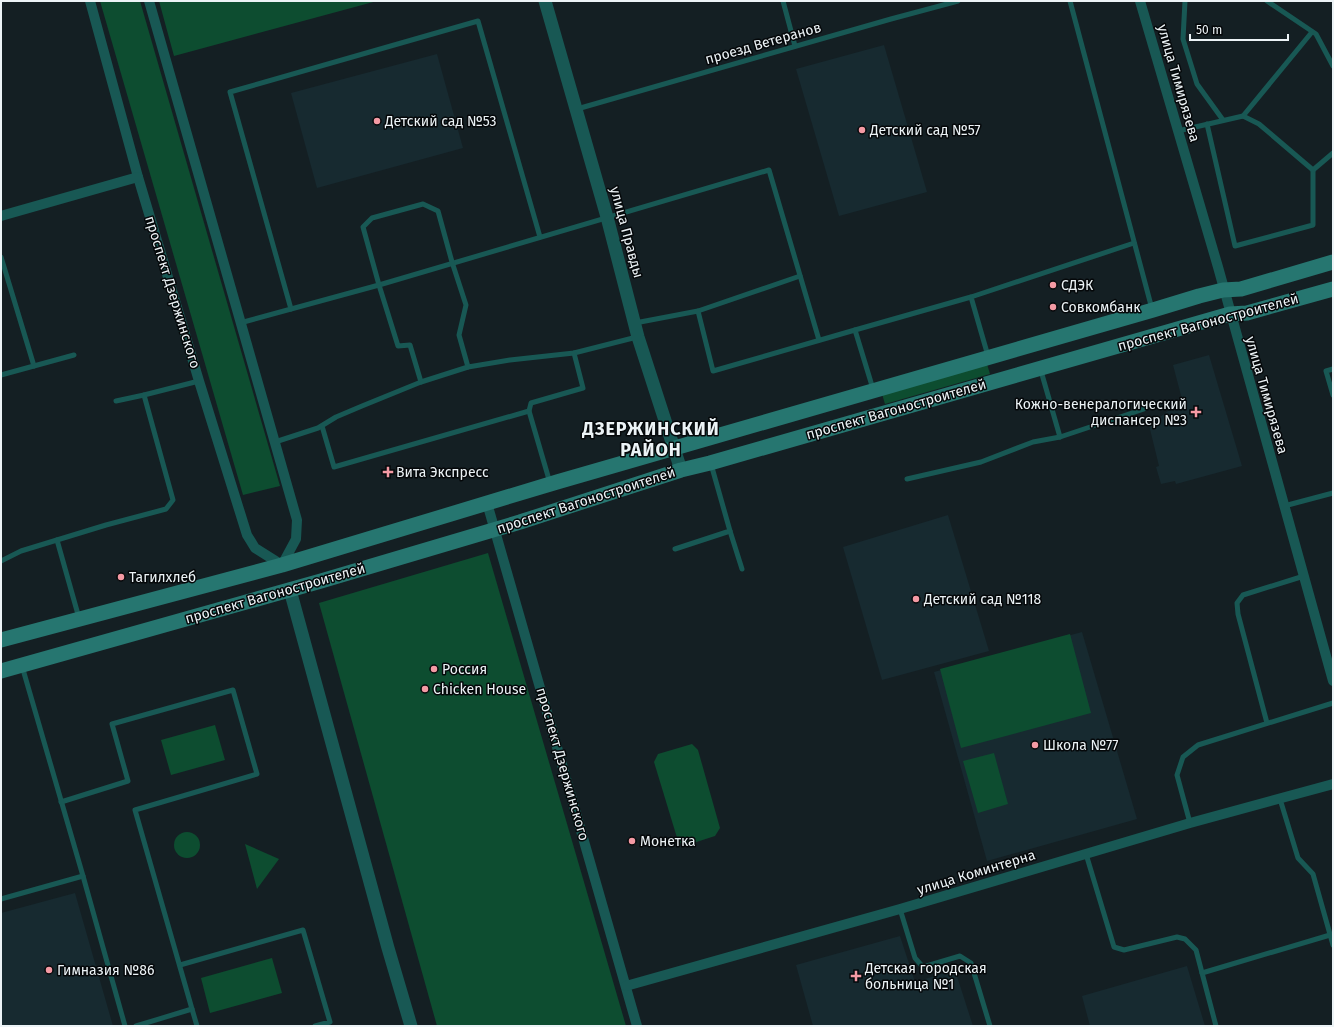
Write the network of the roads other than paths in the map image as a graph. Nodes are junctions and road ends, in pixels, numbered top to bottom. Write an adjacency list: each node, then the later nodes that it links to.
1 (90, 1): 20 (street, проспект Дзержинского)
2 (149, 1): 37 (street)
3 (544, 1): 13 (street, улица Правды)
4 (783, 1): 11 (lane)
5 (958, 1): 11 (lane, проезд Ветеранов)
6 (1070, 1): 24 (lane)
7 (1140, 1): 17 (street, улица Тимирязева)
8 (1185, 1): 15 (lane)
9 (1267, 1): 10 (lane)
10 (1312, 32): 12 (lane); 14 (lane)
11 (795, 46): 13 (lane, проезд Ветеранов)
12 (1333, 66)
13 (576, 109): 22 (street, улица Правды)
14 (1243, 116): 15 (lane); 19 (lane)
15 (1223, 120): 16 (lane)
16 (1207, 124): 17 (lane); 19 (lane)
17 (1178, 131): 31 (street, улица Тимирязева)
18 (1333, 153): 19 (lane)
19 (1313, 170)
20 (138, 176): 21 (street); 50 (street, проспект Дзержинского)
21 (1, 216)
22 (607, 217): 23 (lane); 28 (lane); 38 (street, улица Правды)
23 (540, 237): 26 (lane); 33 (lane)
24 (1134, 243): 32 (lane); 34 (lane)
25 (1, 257): 45 (lane)
26 (452, 262): 29 (lane); 29 (lane); 46 (lane)
27 (1333, 262): 31 (main road, проспект Вагоностроителей)
28 (800, 276): 35 (lane); 41 (lane)
29 (379, 285): 33 (lane); 51 (lane)
30 (1333, 289): 36 (main road, проспект Вагоностроителей)
31 (1223, 290): 34 (main road, проспект Вагоностроителей); 36 (street, улица Тимирязева)
32 (971, 297): 39 (lane); 44 (lane)
33 (291, 309): 37 (lane)
34 (1153, 310): 44 (main road, проспект Вагоностроителей)
35 (698, 311): 38 (lane); 41 (lane)
36 (1230, 314): 47 (main road, проспект Вагоностроителей); 68 (street, улица Тимирязева)
37 (240, 323): 60 (street)
38 (635, 323): 40 (street, улица Правды)
39 (855, 330): 41 (lane); 52 (lane)
40 (638, 337): 42 (lane); 61 (street, улица Правды)
41 (819, 340)
42 (574, 353): 46 (lane); 57 (lane)
43 (74, 355): 45 (lane)
44 (988, 357): 52 (main road, проспект Вагоностроителей)
45 (34, 366): 49 (lane)
46 (468, 366): 51 (lane)
47 (1040, 368): 59 (lane); 62 (main road, проспект Вагоностроителей)
48 (1333, 369): 53 (lane)
49 (1, 375)
50 (199, 381): 54 (lane); 74 (street, проспект Дзержинского)
51 (420, 382): 58 (lane)
52 (873, 390): 61 (main road, проспект Вагоностроителей)
53 (1333, 395)
54 (144, 396): 55 (lane); 71 (lane)
55 (116, 401)
56 (1144, 409): 59 (lane)
57 (529, 411): 58 (lane); 65 (lane)
58 (322, 426): 60 (lane)
59 (1060, 437): 64 (lane)
60 (275, 442): 74 (street)
61 (674, 448): 63 (street, улица Правды); 65 (main road, проспект Вагоностроителей)
62 (710, 463): 63 (main road, проспект Вагоностроителей); 70 (lane)
63 (681, 470): 69 (main road, проспект Вагоностроителей)
64 (907, 479)
65 (550, 484): 67 (main road, проспект Вагоностроителей)
66 (1333, 493): 68 (lane)
67 (487, 503): 69 (street, проспект Дзержинского); 74 (main road, проспект Вагоностроителей)
68 (1284, 506): 76 (street, улица Тимирязева)
69 (495, 529): 77 (main road, проспект Вагоностроителей); 97 (street, проспект Дзержинского)
70 (730, 531): 72 (lane); 75 (lane)
71 (57, 540): 73 (lane); 78 (lane)
72 (675, 549)
73 (1, 561)
74 (282, 565): 77 (main road); 78 (main road, проспект Вагоностроителей)
75 (742, 569)
76 (1304, 576): 82 (street, улица Тимирязева); 84 (lane)
77 (290, 590): 80 (main road, проспект Вагоностроителей); 103 (street)
78 (79, 619): 79 (main road, проспект Вагоностроителей)
79 (1, 640)
80 (22, 665): 81 (main road, проспект Вагоностроителей); 87 (lane)
81 (1, 671)
82 (1333, 681)
83 (1333, 703): 84 (lane)
84 (1267, 724): 88 (lane)
85 (1333, 784): 86 (street, улица Коминтерна)
86 (1280, 799): 88 (street, улица Коминтерна); 93 (lane)
87 (61, 802): 90 (lane); 95 (lane)
88 (1190, 823): 89 (street, улица Коминтерна)
89 (1086, 854): 92 (street, улица Коминтерна); 96 (lane)
90 (82, 876): 91 (lane); 99 (lane)
91 (1, 899)
92 (900, 909): 97 (street, улица Коминтерна); 105 (lane)
93 (1330, 935): 94 (lane); 96 (lane)
94 (1333, 945)
95 (180, 965): 98 (lane); 102 (lane)
96 (1202, 973): 106 (lane)
97 (626, 986): 104 (street, проспект Дзержинского)
98 (192, 1009): 100 (lane); 101 (lane)
99 (125, 1026)
100 (136, 1026)
101 (197, 1026)
102 (315, 1026)
103 (411, 1026)
104 (637, 1026)
105 (990, 1026)
106 (1216, 1026)

